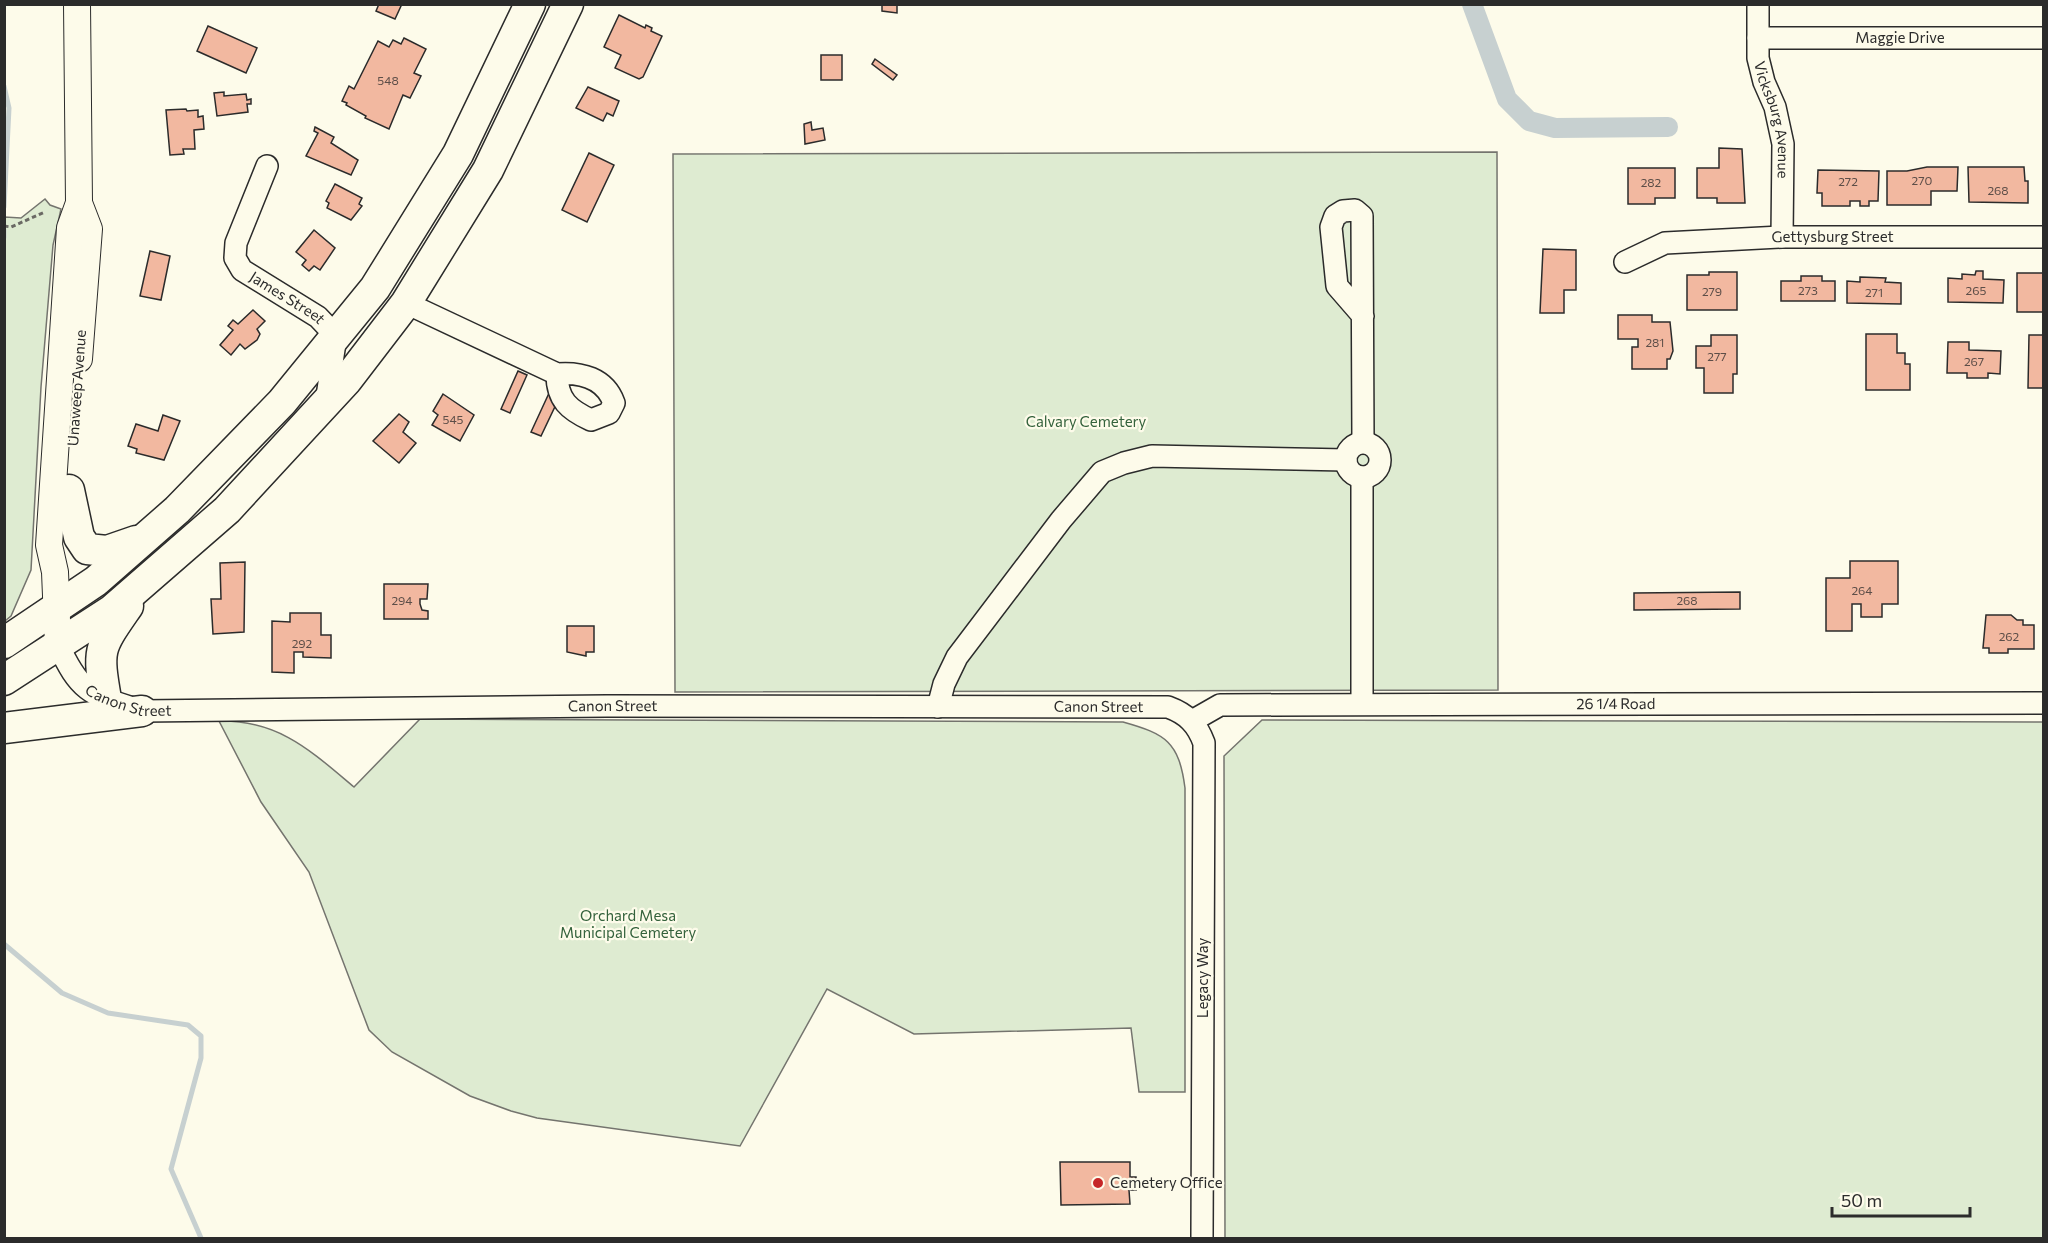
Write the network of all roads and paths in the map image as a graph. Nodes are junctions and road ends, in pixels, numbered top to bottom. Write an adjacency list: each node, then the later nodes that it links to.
1 (77, 4): 10 (main road, Unaweep Avenue)
2 (530, 4): 7 (highway)
3 (568, 4): 9 (highway)
4 (1758, 4): 5 (street, Vicksburg Avenue)
5 (1758, 38): 6 (street, Maggie Drive); 13 (street, Vicksburg Avenue)
6 (2043, 38)
7 (458, 153): 9 (street); 18 (highway)
8 (267, 166): 18 (street, James Street)
9 (489, 170): 16 (highway)
10 (79, 203): 24 (main road, Unaweep Avenue); 26 (main road, Unaweep Avenue)
11 (45, 212): 12 (path)
12 (4, 226)
13 (1782, 237): 14 (street, Gettysburg Street); 15 (street, Gettysburg Street)
14 (2043, 237)
15 (1625, 262)
16 (406, 303): 19 (street); 20 (highway)
17 (1362, 316): 21 (street)
18 (336, 336): 20 (street, James Street); 25 (highway)
19 (557, 374)
20 (326, 403): 27 (highway)
21 (1363, 442): 22 (street); 23 (street)
22 (1346, 460): 23 (street); 35 (street)
23 (1362, 477): 34 (street)
24 (69, 490): 25 (highway); 26 (main road, Unaweep Avenue)
25 (145, 538): 28 (highway)
26 (56, 572): 28 (main road, Unaweep Avenue)
27 (146, 580): 30 (highway); 32 (highway)
28 (57, 607): 29 (highway); 30 (main road, Unaweep Avenue)
29 (4, 643)
30 (58, 644): 31 (highway); 32 (street, Canon Street)
31 (4, 680)
32 (106, 699): 36 (street, Canon Street)
33 (2043, 703): 34 (street, 26 1/4 Road)
34 (1362, 704): 37 (street, 26 1/4 Road)
35 (938, 707): 36 (street, Canon Street); 37 (street, Canon Street)
36 (142, 711): 38 (highway)
37 (1192, 721): 39 (street, Legacy Way)
38 (4, 728)
39 (1202, 1239)

